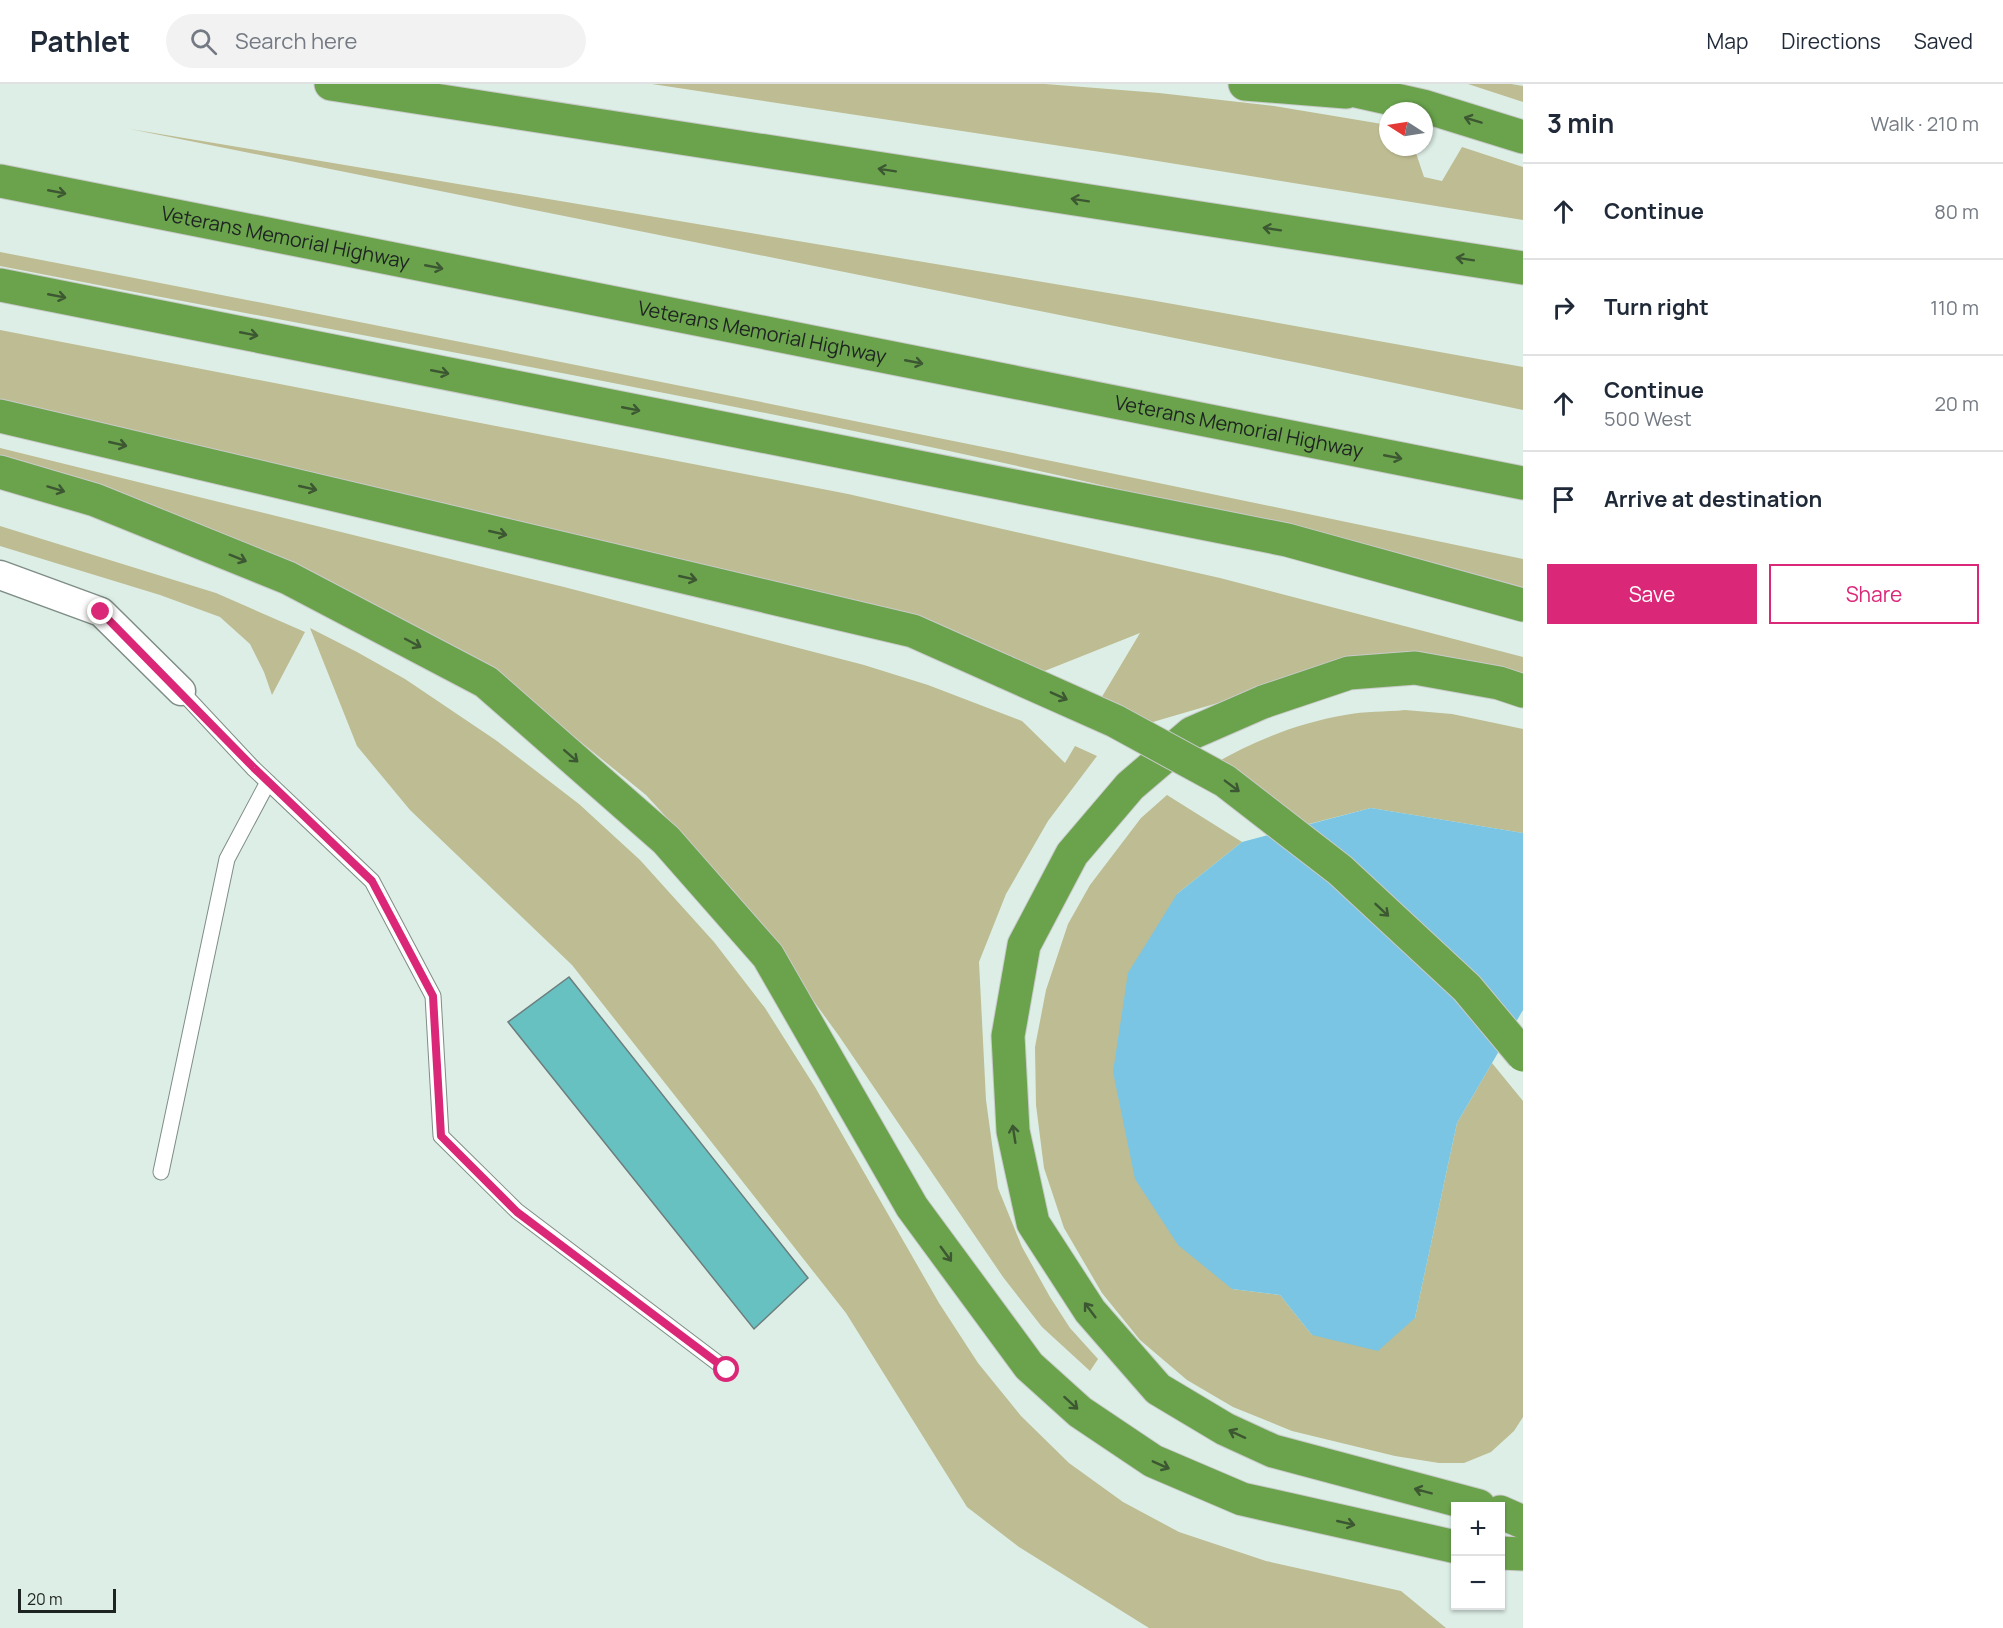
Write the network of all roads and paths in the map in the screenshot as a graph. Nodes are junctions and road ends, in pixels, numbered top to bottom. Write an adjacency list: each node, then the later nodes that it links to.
1 (331, 84): 7 (highway, one-way to 1)
2 (1245, 84): 4 (highway)
3 (1324, 84): 4 (highway)
4 (1365, 94): 5 (highway, one-way to 4)
5 (1523, 137)
6 (0, 181): 11 (highway, Veterans Memorial Highway, one-way to 11)
7 (1523, 268)
8 (0, 285): 13 (highway, one-way to 13)
9 (0, 416): 17 (highway, one-way to 17, bridge)
10 (0, 472): 23 (highway, one-way to 23)
11 (1523, 483)
12 (0, 575): 14 (street)
13 (1523, 605)
14 (181, 691): 16 (lane)
15 (1523, 691): 20 (highway, one-way to 15)
16 (268, 782): 18 (lane); 19 (lane)
17 (1523, 1055)
18 (161, 1172)
19 (727, 1370)
20 (1464, 1502)
21 (1505, 1514): 22 (highway)
22 (1523, 1522)
23 (1451, 1546)
24 (1505, 1553): 25 (highway)
25 (1523, 1554)

